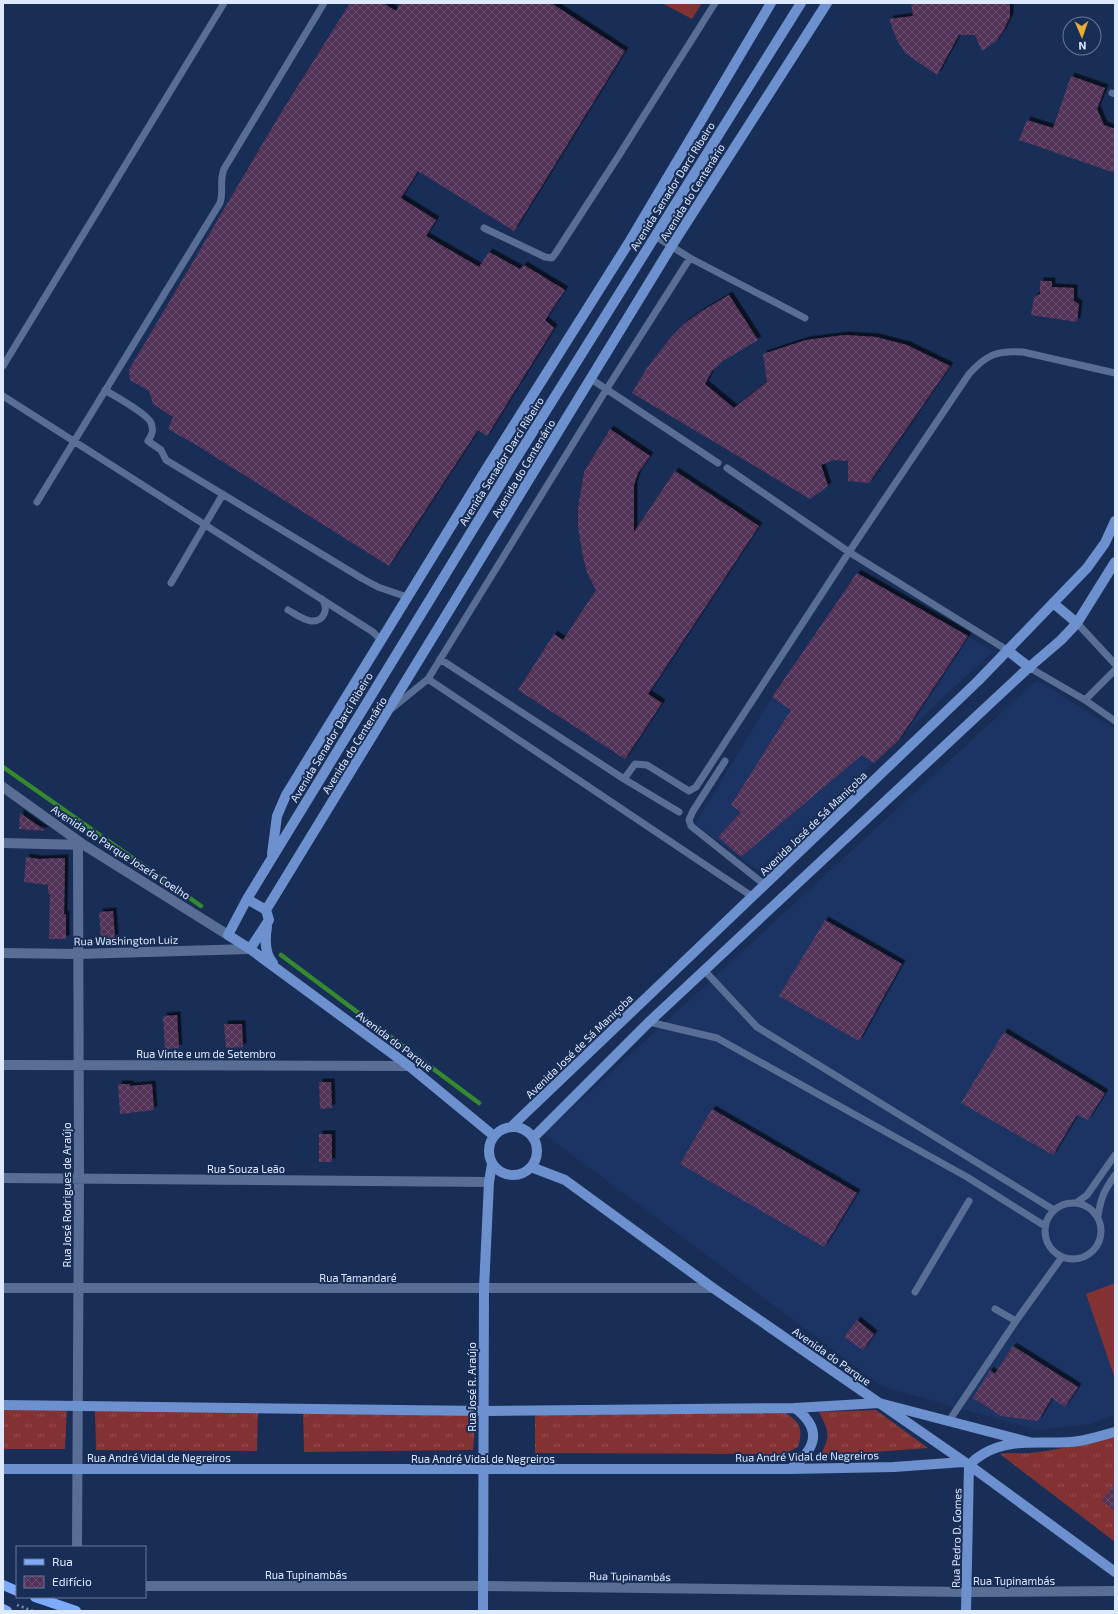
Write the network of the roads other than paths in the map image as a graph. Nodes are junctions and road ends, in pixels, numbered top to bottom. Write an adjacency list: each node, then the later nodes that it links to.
1 (224, 3): 12 (lane)
2 (324, 3): 15 (lane)
3 (715, 3): 7 (lane)
4 (771, 3): 21 (main road)
5 (801, 3): 8 (main road, Avenida Senador Darcí Ribeiro)
6 (827, 3): 9 (main road, Avenida do Centenário)
7 (484, 228)
8 (655, 236): 9 (lane); 19 (main road, Avenida Senador Darcí Ribeiro)
9 (671, 246): 10 (lane); 14 (main road, Avenida do Centenário)
10 (690, 258): 11 (lane); 16 (lane)
11 (805, 318)
12 (3, 366)
13 (1115, 373): 27 (lane)
14 (591, 379): 16 (lane); 43 (main road, Avenida do Centenário)
15 (105, 390): 18 (lane); 23 (lane)
16 (606, 390): 20 (lane); 37 (lane)
17 (3, 396): 18 (lane)
18 (74, 441): 24 (lane); 26 (lane)
19 (514, 462): 21 (main road); 51 (main road, Avenida Senador Darcí Ribeiro)
20 (718, 463)
21 (488, 466): 30 (main road)
22 (727, 468): 27 (lane)
23 (223, 494): 26 (lane); 30 (lane)
24 (37, 502)
25 (1115, 521): 32 (main road, Avenida José de Sá Maniçoba)
26 (205, 524): 29 (lane); 31 (lane)
27 (849, 552): 36 (lane); 46 (lane)
28 (1115, 562): 34 (main road)
29 (171, 583)
30 (407, 597): 35 (main road)
31 (321, 598): 33 (lane); 35 (lane)
32 (1053, 603): 34 (main road); 36 (main road, Avenida José de Sá Maniçoba)
33 (288, 610)
34 (1077, 623): 38 (lane); 39 (main road)
35 (380, 642): 51 (main road)
36 (1007, 650): 39 (main road); 52 (main road, Avenida José de Sá Maniçoba)
37 (440, 659): 41 (lane); 46 (lane)
38 (1115, 664)
39 (1030, 668): 42 (lane); 61 (main road)
40 (1115, 670): 42 (lane)
41 (428, 679): 43 (lane); 53 (lane)
42 (1086, 700): 44 (lane)
43 (389, 710): 55 (main road, Avenida do Centenário)
44 (1115, 721)
45 (725, 761): 52 (lane)
46 (624, 779): 48 (lane)
47 (3, 787): 50 (street, Avenida do Parque Josefa Coelho)
48 (679, 812)
49 (3, 843): 50 (street)
50 (81, 844): 56 (street, Avenida do Parque Josefa Coelho); 59 (street, Rua José Rodrigues de Araújo)
51 (272, 858): 54 (main road, Avenida Senador Darcí Ribeiro)
52 (765, 885): 53 (main road, Avenida José de Sá Maniçoba)
53 (753, 897): 66 (main road, Avenida José de Sá Maniçoba)
54 (247, 899): 55 (main road); 56 (main road, Avenida Senador Darcí Ribeiro)
55 (267, 915): 57 (main road, Avenida do Centenário); 60 (main road)
56 (228, 935): 57 (main road, Avenida do Parque)
57 (250, 949): 59 (street, Rua Washington Luiz); 60 (main road, Avenida do Parque)
58 (3, 953): 59 (street, Rua Washington Luiz)
59 (78, 954): 64 (street, Rua José Rodrigues de Araújo)
60 (278, 969): 65 (main road, Avenida do Parque)
61 (704, 970): 62 (main road); 78 (lane)
62 (649, 1022): 68 (main road); 80 (lane)
63 (3, 1065): 64 (street, Rua Vinte e um de Setembro)
64 (78, 1065): 65 (street, Rua Vinte e um de Setembro); 74 (street, Rua José Rodrigues de Araújo)
65 (409, 1066): 67 (main road, Avenida do Parque)
66 (511, 1128): 67 (main road); 68 (main road)
67 (494, 1136): 70 (main road)
68 (533, 1138): 71 (main road)
69 (1114, 1160): 77 (lane)
70 (492, 1164): 71 (main road); 75 (main road, Rua José R. Araújo)
71 (531, 1167): 84 (main road, Avenida do Parque)
72 (1115, 1174): 79 (lane)
73 (3, 1178): 74 (street, Rua Souza Leão)
74 (79, 1179): 75 (street, Rua Souza Leão); 85 (street, Rua José Rodrigues de Araújo)
75 (489, 1182): 83 (main road, Rua José R. Araújo)
76 (969, 1201): 86 (lane)
77 (1076, 1203): 78 (lane); 79 (lane)
78 (1054, 1210): 80 (lane)
79 (1098, 1216): 81 (lane)
80 (1045, 1226): 81 (lane)
81 (1062, 1257): 88 (lane)
82 (3, 1288): 85 (street, Rua Tamandaré)
83 (484, 1288): 84 (street, Rua Tamandaré); 85 (street, Rua Tamandaré); 93 (main road, Rua José R. Araújo)
84 (713, 1288): 89 (main road, Avenida do Parque)
85 (78, 1289): 91 (street, Rua José Rodrigues de Araújo)
86 (916, 1292)
87 (995, 1309): 88 (lane)
88 (1016, 1321): 94 (lane)
89 (879, 1403): 92 (main road); 94 (main road); 97 (main road, Avenida do Parque)
90 (3, 1406): 91 (main road)
91 (78, 1407): 93 (main road); 99 (street, Rua José Rodrigues de Araújo)
92 (795, 1408): 93 (main road); 100 (main road)
93 (483, 1411): 101 (main road, Rua José R. Araújo)
94 (949, 1421): 96 (main road)
95 (1115, 1432): 96 (main road)
96 (1029, 1442): 97 (main road)
97 (966, 1464): 100 (main road, Rua André Vidal de Negreiros); 103 (main road, Avenida do Parque); 108 (main road, Rua Pedro D. Gomes)
98 (3, 1469): 99 (main road, Rua André Vidal de Negreiros)
99 (78, 1469): 101 (main road, Rua André Vidal de Negreiros); 102 (street, Rua José Rodrigues de Araújo)
100 (790, 1469): 101 (main road, Rua André Vidal de Negreiros)
101 (483, 1470): 106 (main road, Rua José R. Araújo)
102 (77, 1546)
103 (1115, 1572)
104 (3, 1585): 107 (main road)
105 (146, 1586): 106 (street, Rua Tupinambás)
106 (482, 1586): 108 (street, Rua Tupinambás); 114 (main road, Rua José R. Araújo)
107 (16, 1590)
108 (967, 1592): 109 (street, Rua Tupinambás); 115 (main road, Rua Pedro D. Gomes)
109 (1115, 1592)
110 (38, 1598): 113 (main road)
111 (3, 1609): 112 (main road)
112 (7, 1611)
113 (76, 1611)
114 (483, 1611)
115 (966, 1611)

